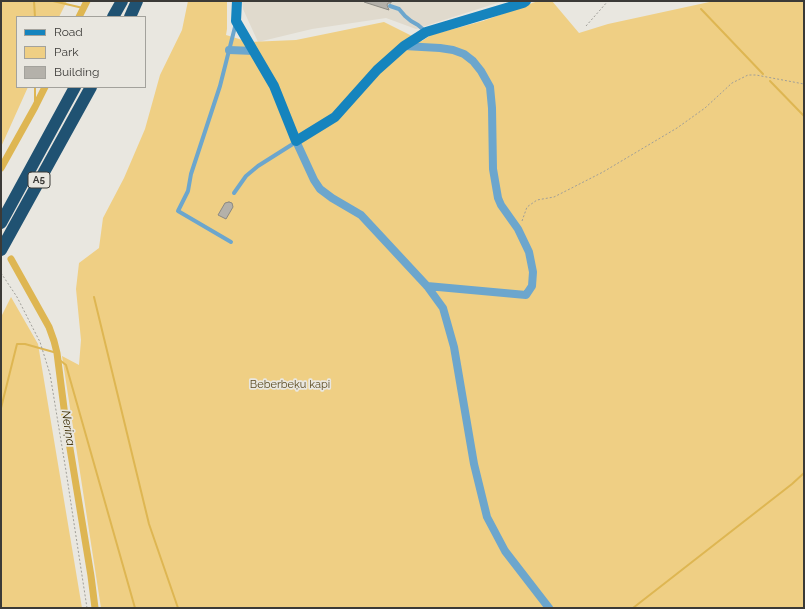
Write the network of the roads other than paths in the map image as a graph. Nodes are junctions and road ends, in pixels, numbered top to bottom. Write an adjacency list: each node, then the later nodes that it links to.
1 (113, 1): 9 (highway)
2 (122, 1): 10 (highway)
3 (136, 1): 8 (highway)
4 (141, 1): 8 (highway)
5 (238, 1): 11 (street)
6 (526, 1): 12 (street)
7 (390, 6): 12 (lane)
8 (131, 15)
9 (106, 16)
10 (114, 16)
11 (236, 21): 14 (lane); 15 (street)
12 (426, 32): 13 (street)
13 (404, 46): 18 (street); 23 (street)
14 (229, 50): 15 (street); 21 (lane)
15 (254, 52): 18 (street)
16 (74, 88): 20 (highway, A5)
17 (90, 88): 22 (highway, A5)
18 (296, 141): 19 (lane); 23 (street)
19 (234, 193)
20 (1, 223)
21 (231, 242)
22 (1, 250)
23 (427, 286): 24 (street)
24 (549, 608)

